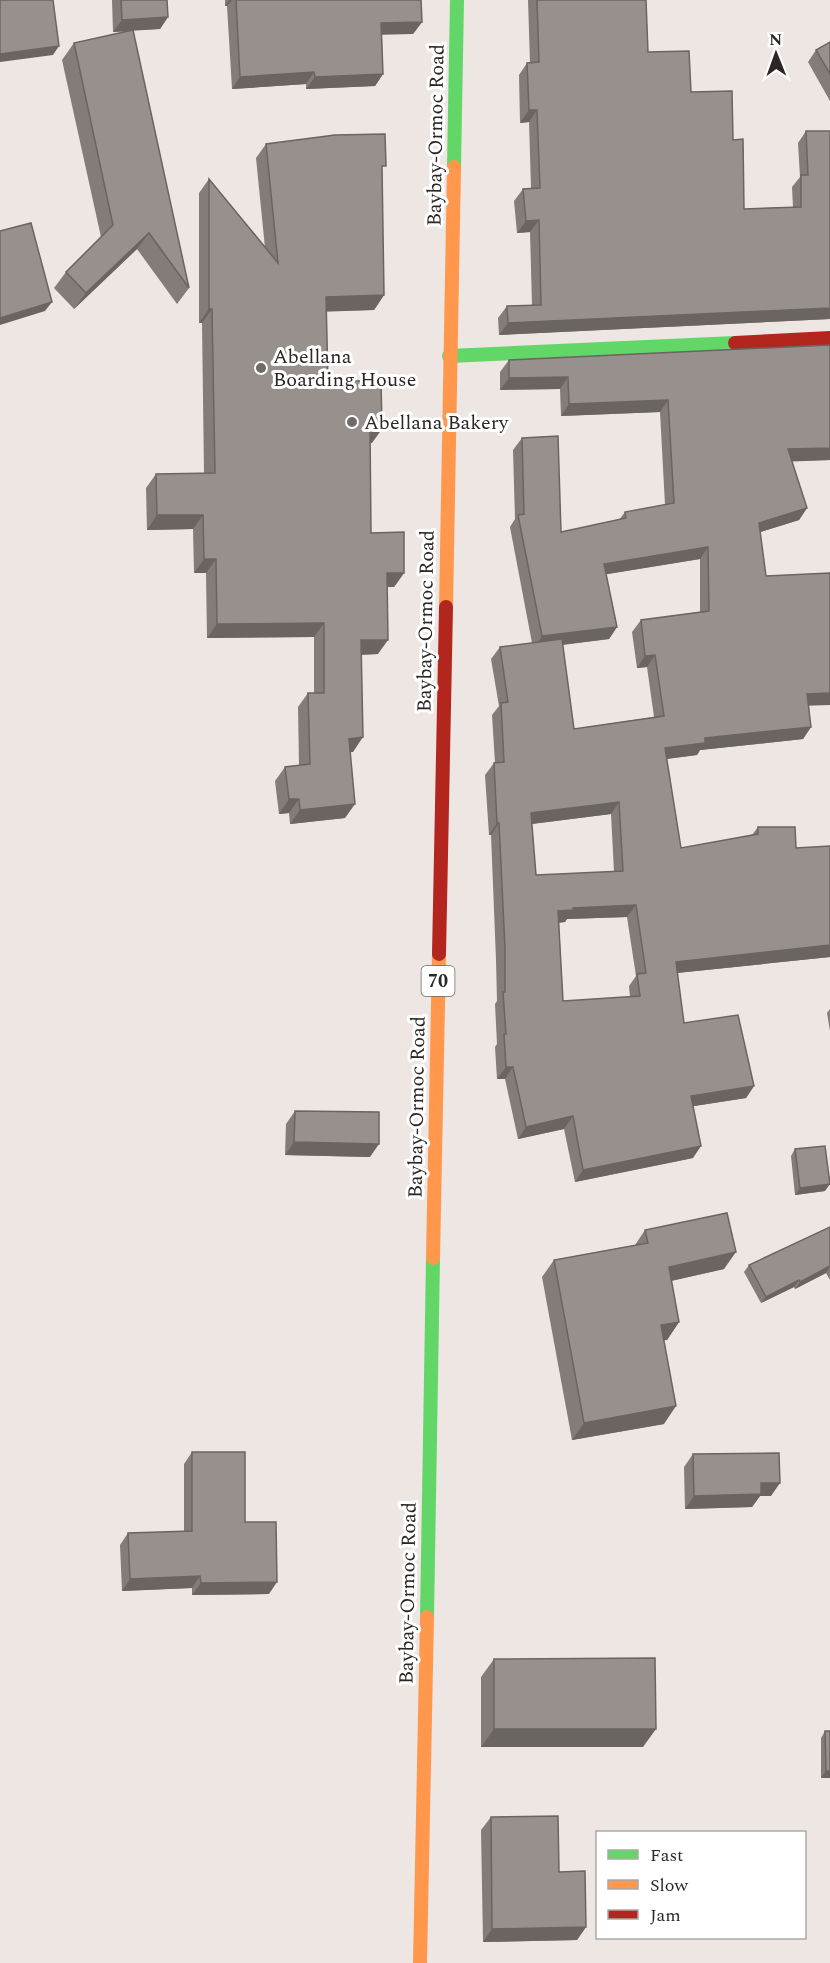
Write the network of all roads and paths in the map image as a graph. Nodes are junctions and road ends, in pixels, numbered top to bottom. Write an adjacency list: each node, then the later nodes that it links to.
1 (457, 0): 3 (main road, Baybay-Ormoc Road / 70)
2 (830, 338): 3 (main road)
3 (449, 356): 4 (main road, Baybay-Ormoc Road / 70)
4 (420, 1963)

